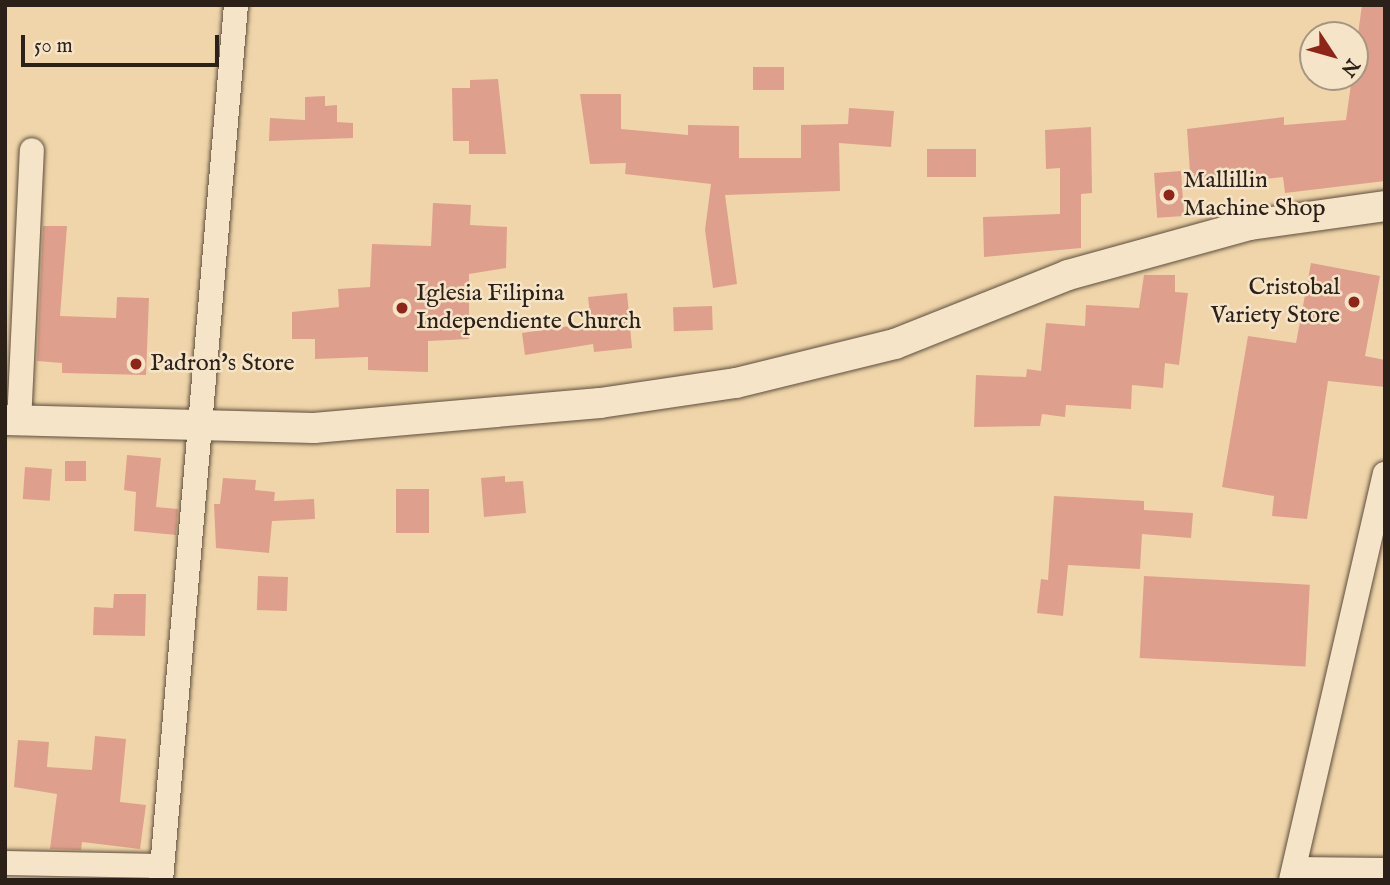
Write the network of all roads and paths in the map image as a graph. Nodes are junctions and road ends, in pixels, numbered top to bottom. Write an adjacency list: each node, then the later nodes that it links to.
1 (236, 5): 5 (street)
2 (33, 150): 4 (street)
3 (1385, 206): 5 (street)
4 (12, 421): 5 (street)
5 (201, 428): 9 (street)
6 (1385, 474): 10 (street)
7 (5, 863): 9 (street)
8 (1385, 870): 10 (street)
9 (162, 873)
10 (1293, 874)

